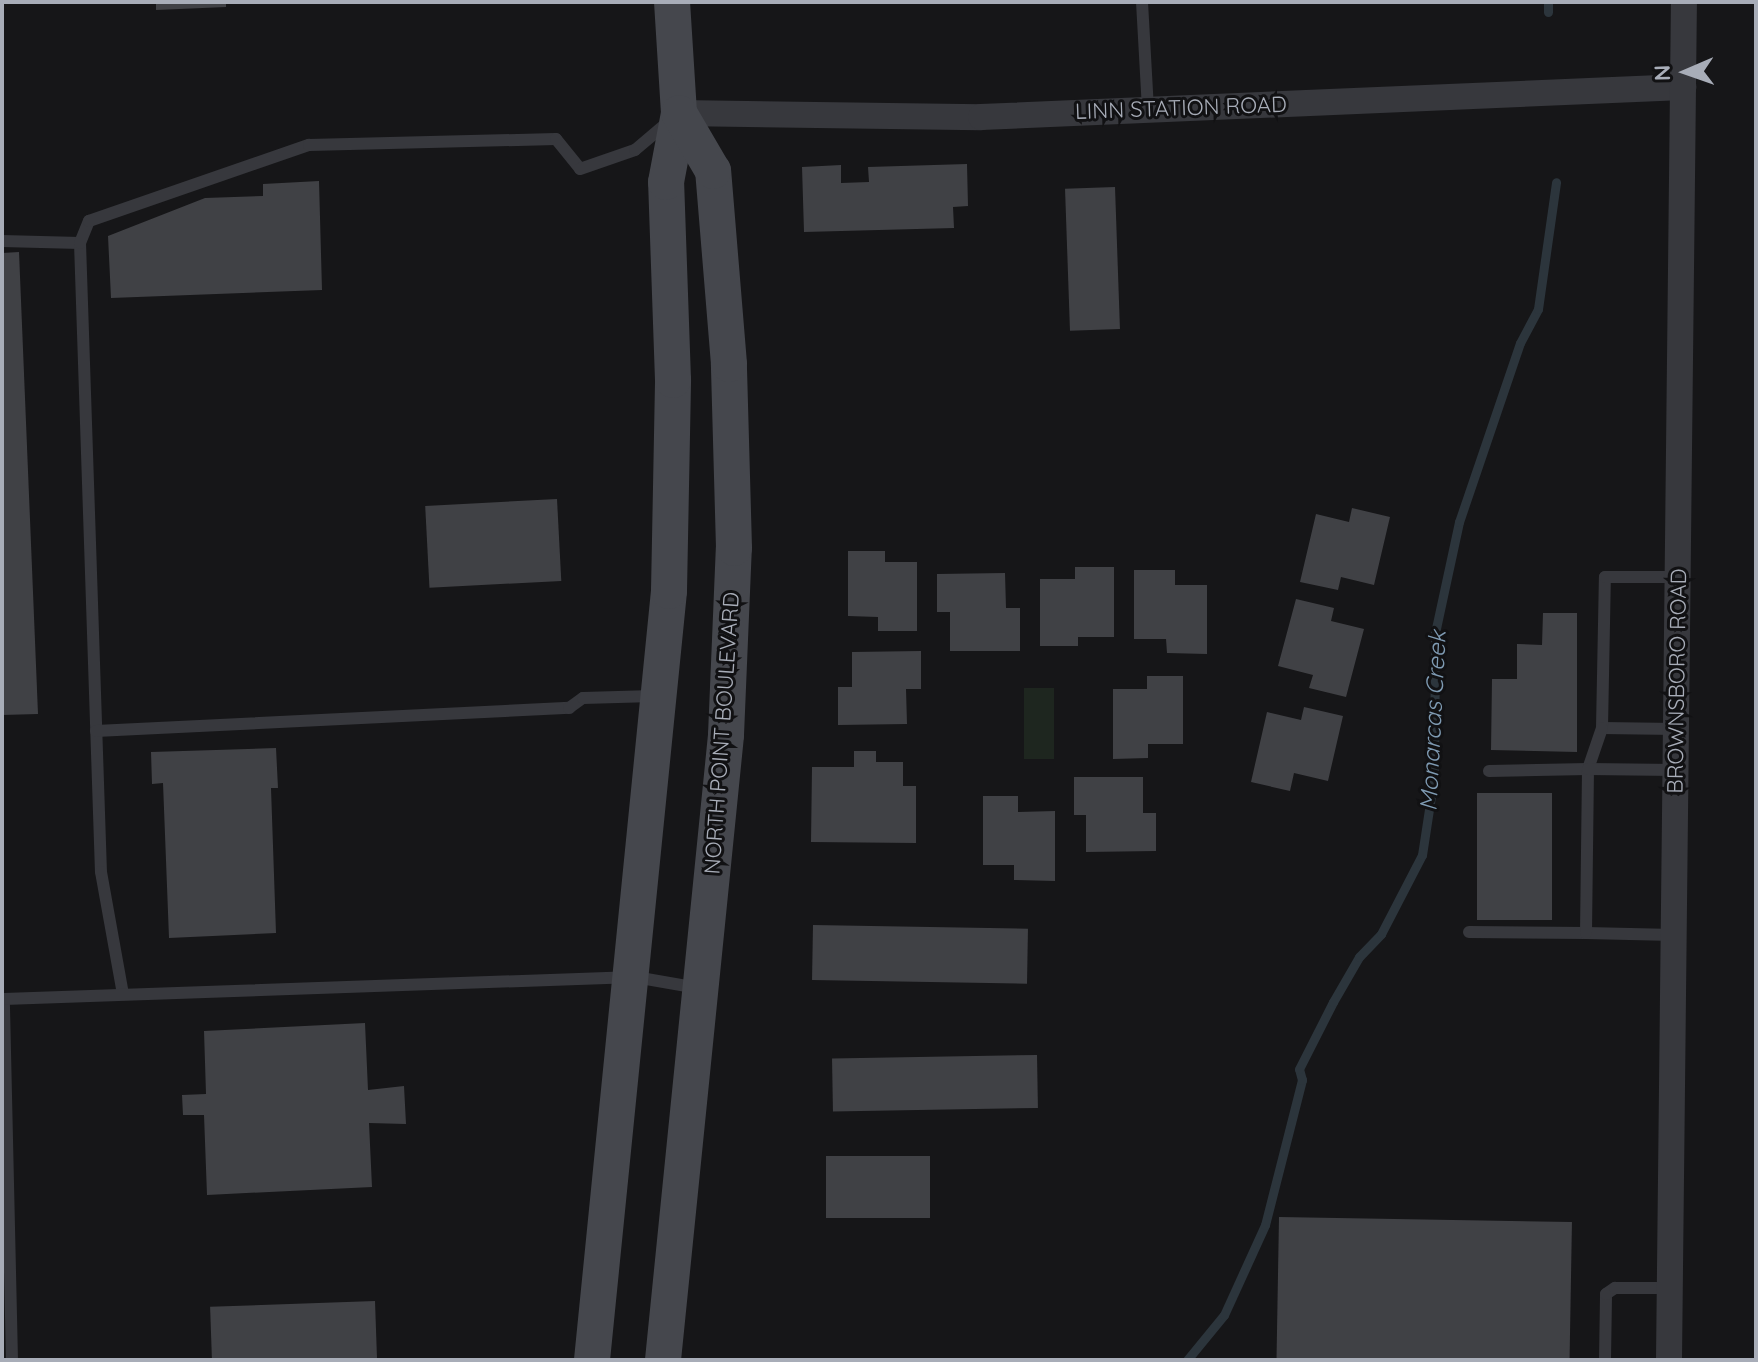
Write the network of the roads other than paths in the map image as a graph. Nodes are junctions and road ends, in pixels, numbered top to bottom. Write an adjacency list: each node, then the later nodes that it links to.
1 (672, 2): 6 (main road, NORTH POINT BOULEVARD)
2 (1142, 2): 5 (lane)
3 (1684, 2): 4 (street, BROWNSBORO ROAD)
4 (1683, 87): 5 (street, LINN STATION ROAD); 9 (street, BROWNSBORO ROAD)
5 (1148, 110): 6 (street, LINN STATION ROAD)
6 (679, 113): 8 (lane); 10 (main road, NORTH POINT BOULEVARD); 21 (main road, NORTH POINT BOULEVARD)
7 (2, 241): 8 (lane)
8 (80, 243): 13 (lane)
9 (1678, 577): 11 (lane); 12 (street, BROWNSBORO ROAD)
10 (663, 696): 13 (lane); 20 (main road, NORTH POINT BOULEVARD)
11 (1602, 728): 12 (lane); 14 (lane)
12 (1676, 729): 15 (street, BROWNSBORO ROAD)
13 (96, 731): 22 (lane)
14 (1588, 769): 15 (lane); 16 (lane); 18 (lane)
15 (1675, 770): 19 (street, BROWNSBORO ROAD)
16 (1489, 771)
17 (1469, 932): 18 (lane)
18 (1586, 933): 19 (lane)
19 (1674, 935): 24 (street, BROWNSBORO ROAD)
20 (635, 977): 21 (lane); 22 (lane); 26 (main road, NORTH POINT BOULEVARD)
21 (700, 988): 27 (main road, NORTH POINT BOULEVARD)
22 (123, 994): 23 (lane)
23 (3, 998): 25 (lane)
24 (1670, 1288): 28 (lane); 29 (street, BROWNSBORO ROAD)
25 (12, 1360)
26 (592, 1360)
27 (663, 1360)
28 (1605, 1360)
29 (1669, 1360)

